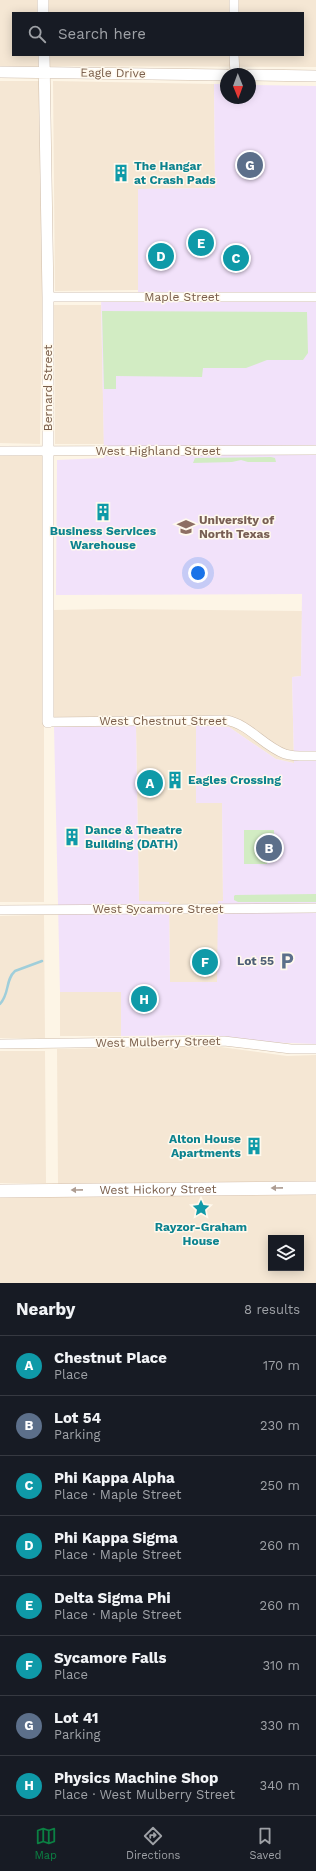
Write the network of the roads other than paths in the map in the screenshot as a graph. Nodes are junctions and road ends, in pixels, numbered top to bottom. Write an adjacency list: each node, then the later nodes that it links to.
1 (43, 0): 3 (street)
2 (234, 0): 4 (street)
3 (44, 12)
4 (234, 12)
5 (44, 56): 9 (street, Bernard Street)
6 (234, 56): 7 (street)
7 (235, 68)
8 (0, 72): 9 (street, Eagle Drive)
9 (45, 73): 10 (street, Eagle Drive); 13 (street, Bernard Street)
10 (220, 75)
11 (256, 75): 12 (street)
12 (316, 76)
13 (48, 297): 14 (street, Maple Street); 17 (street, Bernard Street)
14 (316, 297)
15 (316, 450): 17 (street, West Highland Street)
16 (0, 451): 17 (street, West Highland Street)
17 (48, 451): 18 (street, Bernard Street)
18 (48, 722): 19 (street, West Chestnut Street)
19 (316, 756)
20 (316, 908): 21 (street, West Sycamore Street)
21 (0, 910)
22 (0, 1044): 23 (street, West Mulberry Street)
23 (316, 1049)
24 (316, 1188): 25 (main road, West Hickory Street, one-way to 25)
25 (0, 1190)

